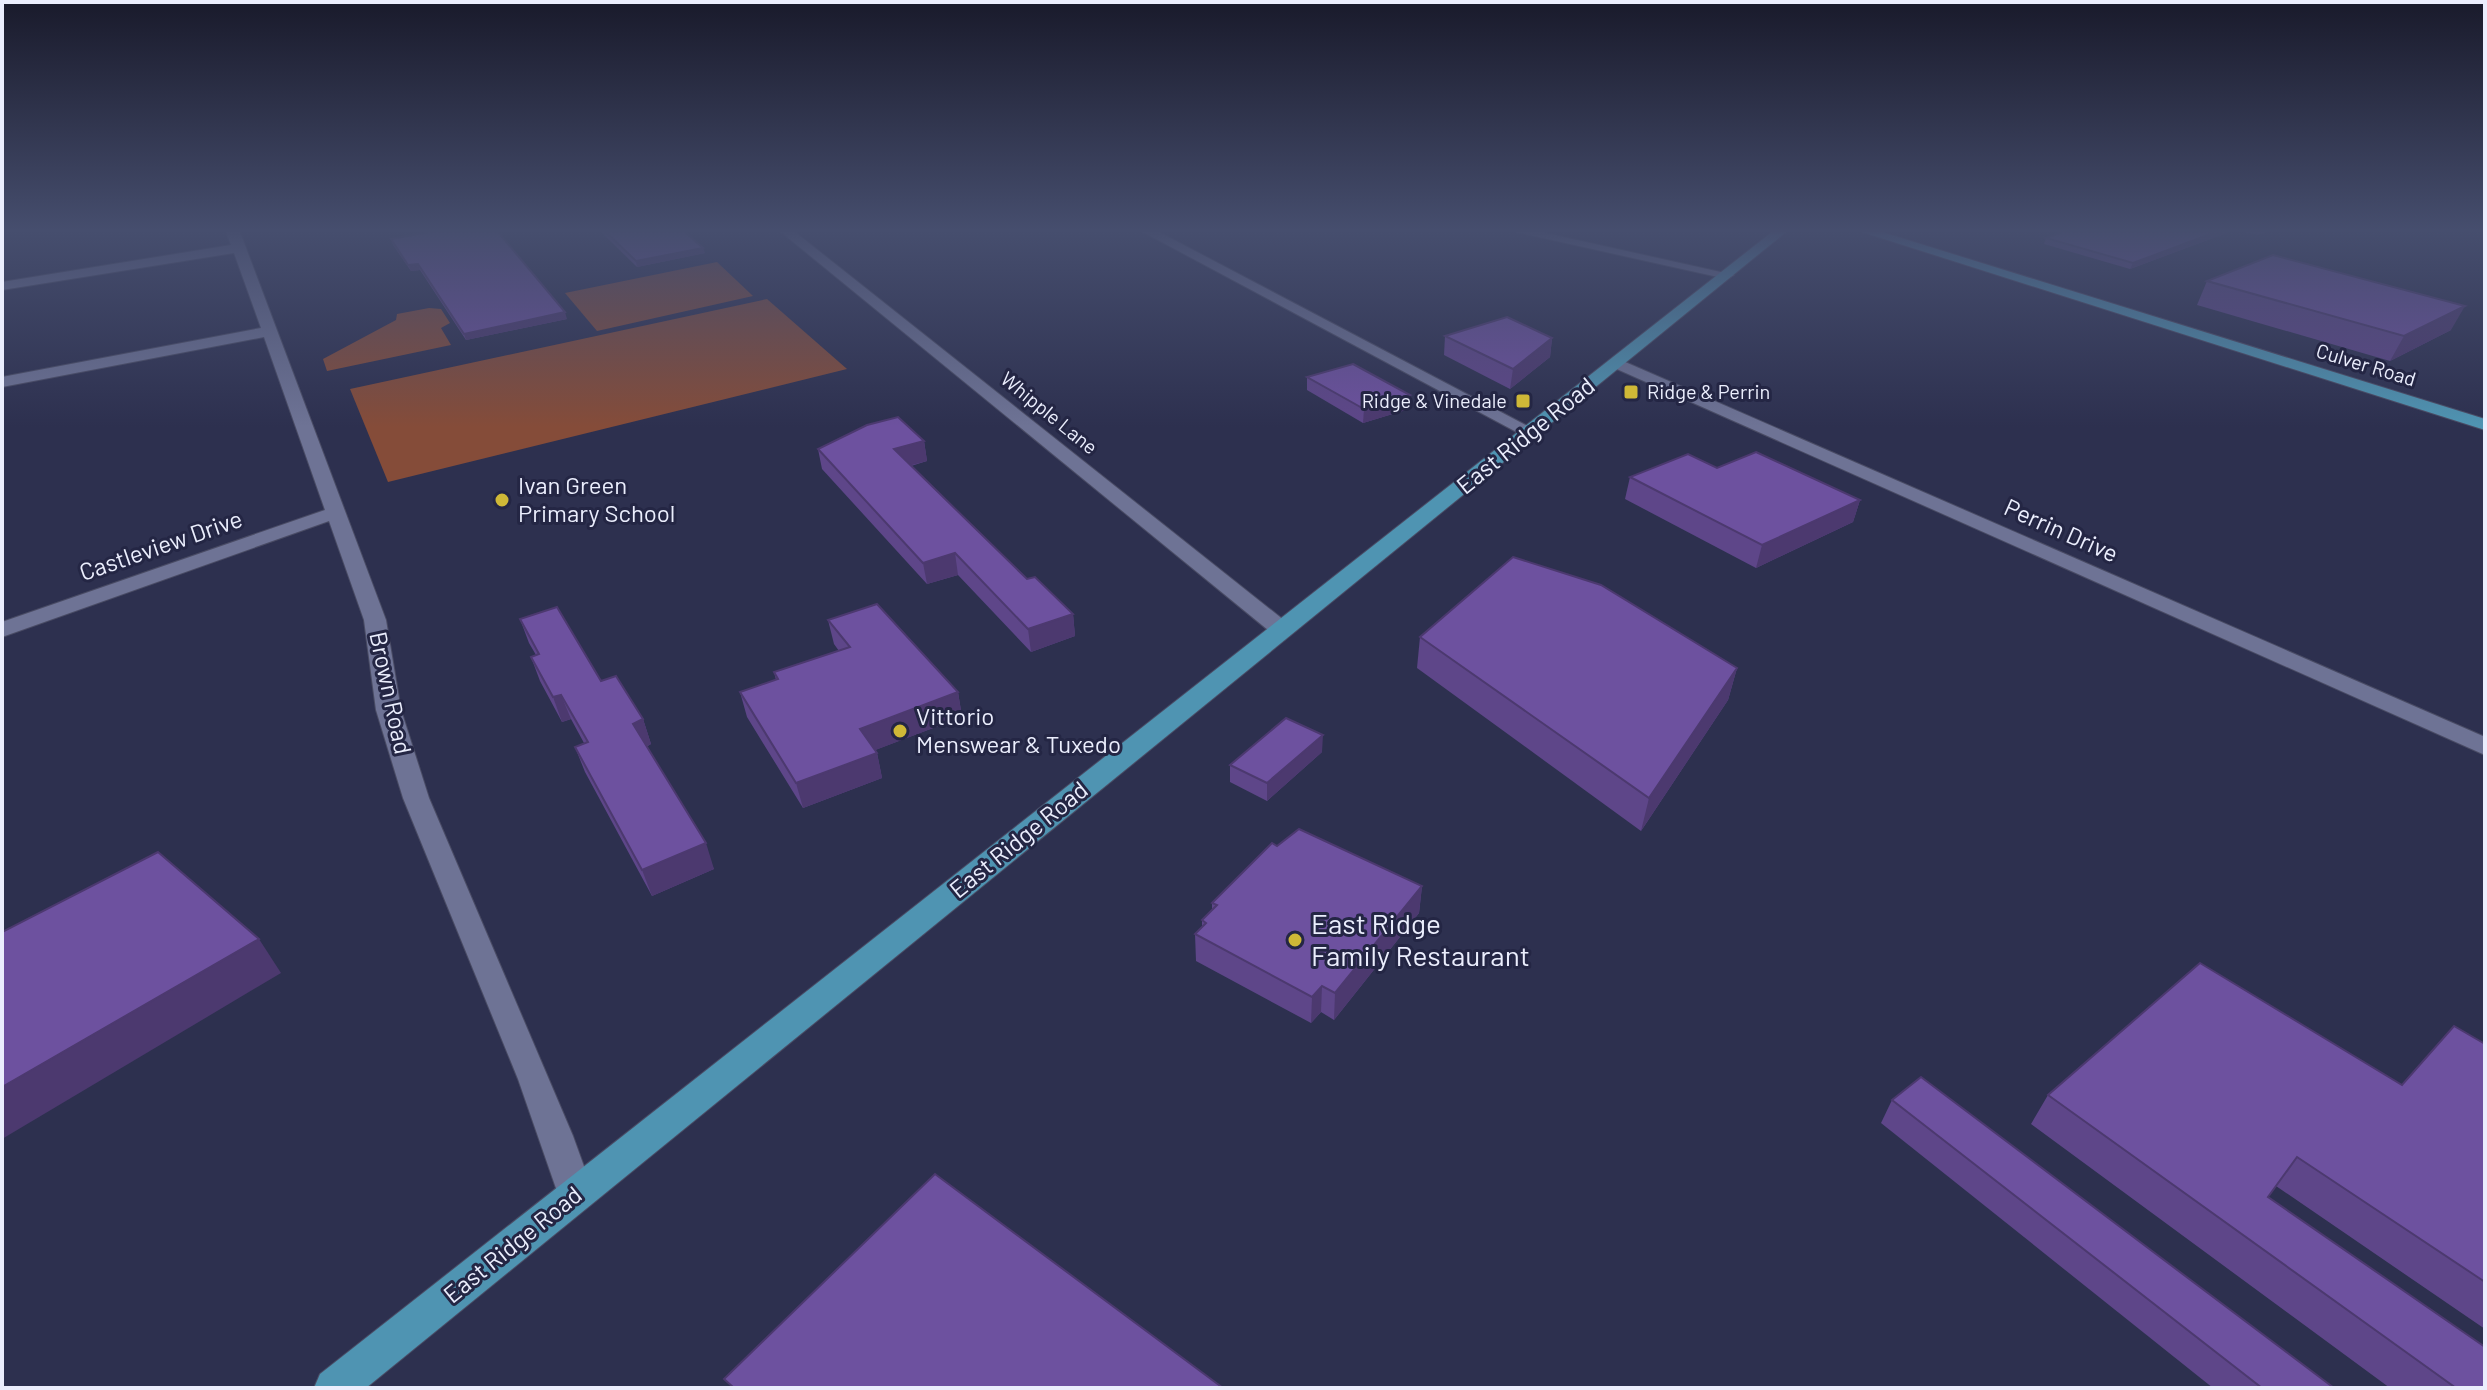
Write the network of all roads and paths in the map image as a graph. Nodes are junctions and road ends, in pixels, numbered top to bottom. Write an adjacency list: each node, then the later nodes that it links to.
1 (258, 297): 6 (street, Brown Road)
2 (868, 297): 13 (street, Whipple Lane)
3 (1273, 297): 10 (street)
4 (1699, 297): 7 (main road, East Ridge Road)
5 (2075, 297): 9 (main road, Culver Road)
6 (271, 331): 8 (street); 11 (street, Brown Road)
7 (1616, 363): 10 (main road, East Ridge Road); 14 (street, Perrin Drive)
8 (2, 382)
9 (2485, 425)
10 (1530, 432): 13 (main road, East Ridge Road)
11 (337, 512): 12 (street, Castleview Drive); 15 (street, Brown Road)
12 (2, 630)
13 (1282, 630): 15 (main road, East Ridge Road)
14 (2485, 747)
15 (576, 1194): 16 (main road, East Ridge Road)
16 (334, 1388)

